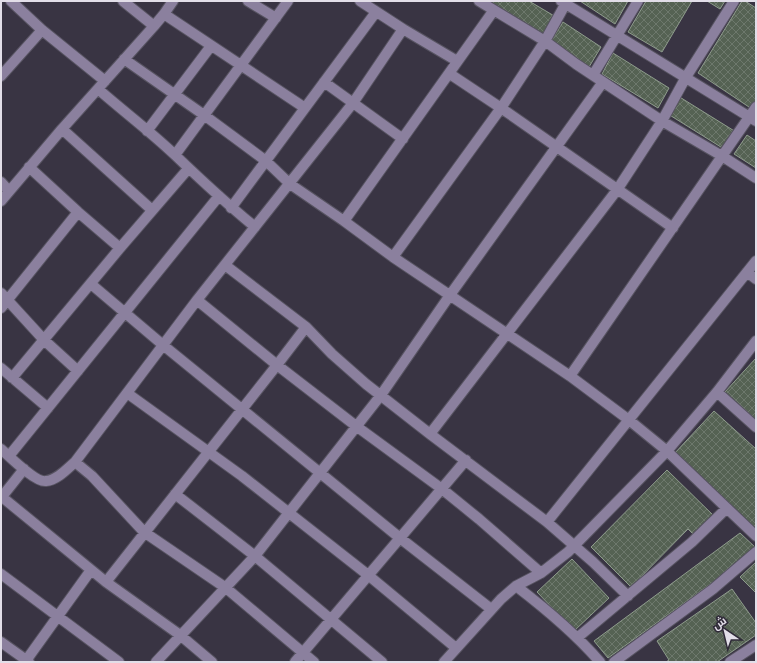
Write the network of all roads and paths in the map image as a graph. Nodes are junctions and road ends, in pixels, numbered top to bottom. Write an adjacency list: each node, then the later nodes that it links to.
1 (11, 1): 17 (street)
2 (123, 1): 15 (street)
3 (173, 1): 13 (street)
4 (248, 1): 14 (street)
5 (288, 1): 14 (street)
6 (360, 1): 12 (street)
7 (479, 1): 11 (street)
8 (638, 1): 18 (street)
9 (734, 1): 27 (street)
10 (565, 2): 18 (street); 19 (street)
11 (494, 10): 19 (street); 22 (street)
12 (376, 12): 16 (street); 29 (street)
13 (164, 14): 15 (street); 20 (street)
14 (276, 18): 23 (street)
15 (154, 26): 21 (street)
16 (403, 29): 22 (street); 33 (street)
17 (42, 30): 26 (street); 28 (street)
18 (616, 35): 25 (street); 27 (street)
19 (545, 41): 25 (street); 36 (street)
20 (211, 46): 23 (street); 32 (street)
21 (124, 59): 28 (street); 32 (street)
22 (457, 61): 24 (street)
23 (241, 66): 35 (street); 37 (street)
24 (450, 74): 36 (street); 42 (street)
25 (593, 75): 30 (street)
26 (1, 76)
27 (686, 77): 38 (street); 39 (street)
28 (105, 81): 31 (street)
29 (324, 82): 33 (street); 35 (street)
30 (603, 82): 39 (street); 43 (street)
31 (98, 89): 40 (street); 41 (street)
32 (175, 95): 37 (street); 41 (street)
33 (353, 103): 42 (street); 51 (street)
34 (756, 107): 38 (street)
35 (305, 108): 46 (street)
36 (501, 108): 43 (street); 63 (street)
37 (204, 115): 44 (street); 46 (street)
38 (753, 119): 45 (street)
39 (662, 120): 45 (street); 53 (street)
40 (62, 129): 47 (street); 57 (street)
41 (147, 131): 44 (street)
42 (403, 139): 59 (street)
43 (555, 147): 53 (street); 69 (street)
44 (175, 155): 48 (street)
45 (722, 156): 49 (street); 61 (street)
46 (266, 161): 51 (street); 56 (street)
47 (29, 167): 52 (street); 58 (street)
48 (188, 169): 54 (street); 57 (street)
49 (756, 178)
50 (1, 182): 52 (street)
51 (290, 184): 59 (street); 60 (street)
52 (9, 190): 55 (street)
53 (617, 190): 61 (street); 74 (street)
54 (219, 196): 56 (street); 72 (street)
55 (1, 201)
56 (231, 208): 60 (street)
57 (152, 210): 62 (street)
58 (78, 212): 62 (street); 70 (street)
59 (344, 221): 63 (street)
60 (255, 227): 65 (street)
61 (672, 228): 81 (street)
62 (120, 248): 68 (street)
63 (393, 257): 69 (street)
64 (756, 261): 66 (street)
65 (225, 265): 71 (street); 73 (street)
66 (747, 272): 67 (street); 88 (street)
67 (756, 278)
68 (91, 284): 72 (street); 75 (street)
69 (450, 295): 74 (street); 85 (street)
70 (3, 300): 75 (street)
71 (197, 300): 77 (street); 78 (street)
72 (124, 313): 77 (street); 80 (street)
73 (306, 327): 78 (street); 85 (street)
74 (508, 333): 81 (street); 91 (street)
75 (44, 340): 80 (street); 82 (street)
76 (756, 341): 83 (street)
77 (163, 345): 84 (street); 87 (street)
78 (277, 365): 87 (street); 89 (street)
79 (1, 368): 82 (street)
80 (78, 371): 86 (street)
81 (570, 376): 88 (street)
82 (12, 378): 86 (street)
83 (717, 392): 90 (street); 93 (street)
84 (127, 393): 94 (street); 97 (street)
85 (381, 395): 89 (street); 91 (street)
86 (48, 408): 95 (street)
87 (241, 409): 94 (street); 99 (street)
88 (629, 420): 93 (street); 105 (street)
89 (356, 426): 99 (street); 100 (street)
90 (756, 427)
91 (430, 434): 96 (street)
92 (1, 449): 95 (street)
93 (667, 451): 103 (street); 109 (street)
94 (209, 452): 101 (street); 104 (street)
95 (9, 456): 98 (street)
96 (466, 460): 100 (street); 105 (street)
97 (75, 462): 98 (street); 106 (street)
98 (24, 469): 102 (street)
99 (320, 472): 104 (street); 108 (street)
100 (442, 489): 108 (street); 113 (street)
101 (175, 494): 106 (street); 111 (street)
102 (2, 498): 112 (street)
103 (726, 509): 107 (street); 119 (street)
104 (289, 513): 111 (street); 115 (street)
105 (548, 522): 109 (street)
106 (144, 532): 116 (street); 118 (street)
107 (756, 536)
108 (400, 538): 115 (street); 120 (street)
109 (575, 546): 113 (street); 119 (street)
110 (756, 552): 138 (street)
111 (255, 556): 118 (street); 122 (street)
112 (91, 570): 116 (street); 121 (street)
113 (541, 573): 117 (street)
114 (1, 574): 121 (street)
115 (368, 576): 122 (street); 127 (street)
116 (106, 582): 123 (street)
117 (516, 586): 120 (street); 124 (street)
118 (226, 588): 123 (street); 128 (street)
119 (628, 596): 124 (street)
120 (491, 610): 127 (street)
121 (58, 616): 129 (street); 130 (street)
122 (331, 620): 128 (street); 135 (street)
123 (180, 636): 131 (street); 132 (street)
124 (577, 638): 137 (street)
125 (1, 642): 129 (street)
126 (756, 645): 139 (street)
127 (456, 648): 136 (street)
128 (303, 653): 133 (street); 134 (street)
129 (27, 661)
130 (119, 662)
131 (156, 662)
132 (212, 662)
133 (295, 662)
134 (314, 662)
135 (382, 662)
136 (444, 662)
137 (600, 662)
138 (614, 662)
139 (730, 662)

